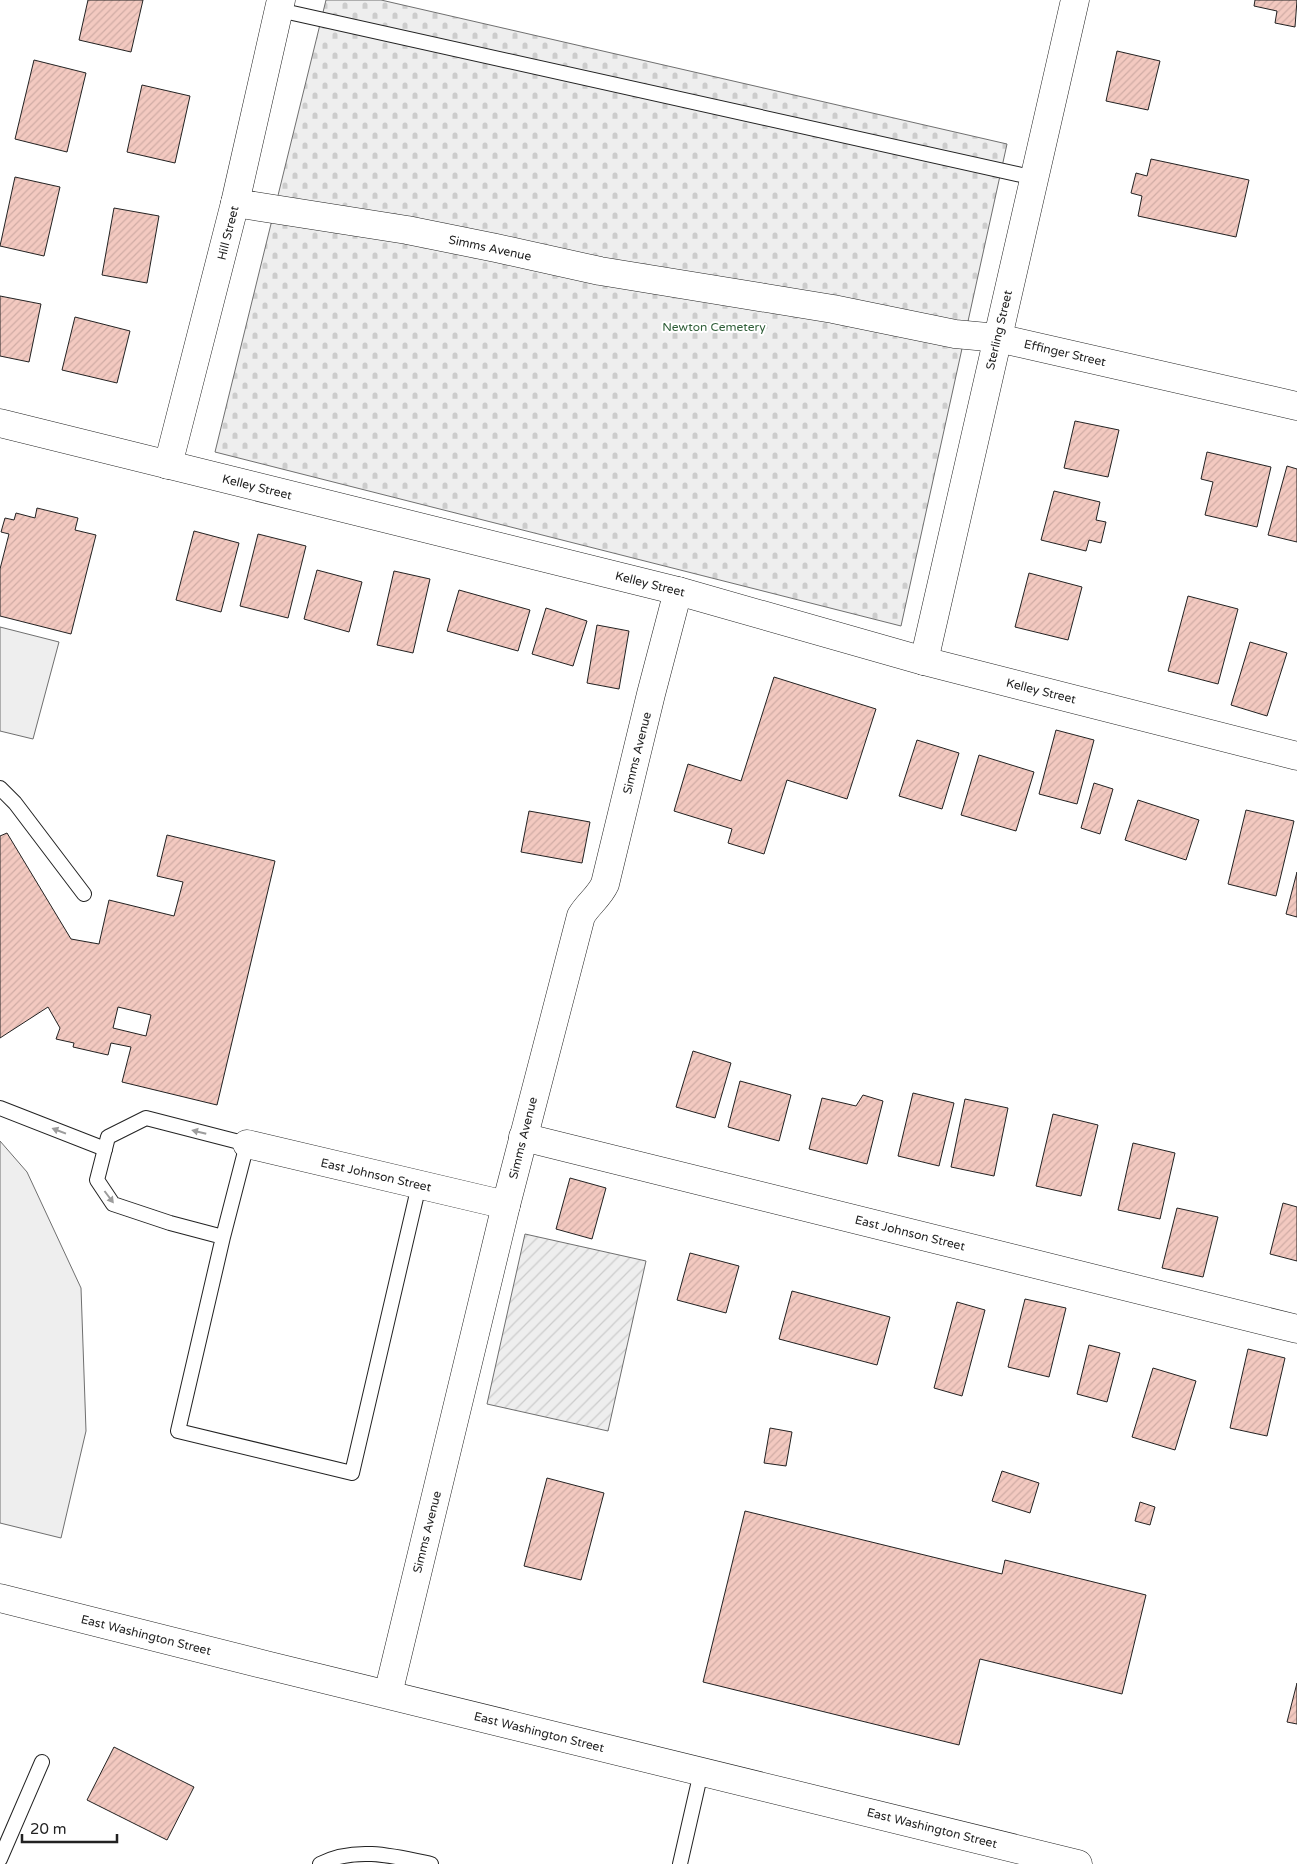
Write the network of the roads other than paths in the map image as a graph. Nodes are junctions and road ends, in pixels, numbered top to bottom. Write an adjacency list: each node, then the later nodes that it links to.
1 (1075, 0): 3 (street, Sterling Street)
2 (280, 5): 3 (lane); 4 (street, Hill Street)
3 (1035, 178): 6 (street, Sterling Street)
4 (235, 204): 5 (street, Simms Avenue); 9 (street, Hill Street)
5 (744, 294): 6 (street, Effinger Street)
6 (998, 338): 7 (street, Effinger Street); 11 (street, Sterling Street)
7 (1297, 406)
8 (0, 423): 9 (street, Kelley Street)
9 (168, 465): 10 (street, Kelley Street)
10 (678, 591): 11 (street, Kelley Street); 16 (street, Simms Avenue)
11 (924, 661): 12 (street, Kelley Street)
12 (1297, 756)
13 (0, 788): 14 (lane)
14 (84, 894)
15 (0, 1108): 18 (lane, one-way to 15)
16 (523, 1137): 20 (street, Simms Avenue); 22 (street, East Johnson Street)
17 (247, 1144): 18 (lane, one-way to 18); 19 (street, East Johnson Street); 21 (lane)
18 (105, 1149): 21 (lane, one-way to 21)
19 (418, 1185): 20 (street, East Johnson Street); 21 (lane)
20 (506, 1205): 24 (street, Simms Avenue)
21 (223, 1237)
22 (1297, 1329)
23 (0, 1598): 24 (street, East Washington Street)
24 (388, 1694): 26 (street, East Washington Street)
25 (42, 1762): 27 (lane)
26 (701, 1772): 30 (lane); 31 (street, East Washington Street)
27 (0, 1859)
28 (320, 1864): 29 (lane)
29 (431, 1864)
30 (680, 1864)
31 (1078, 1864)

